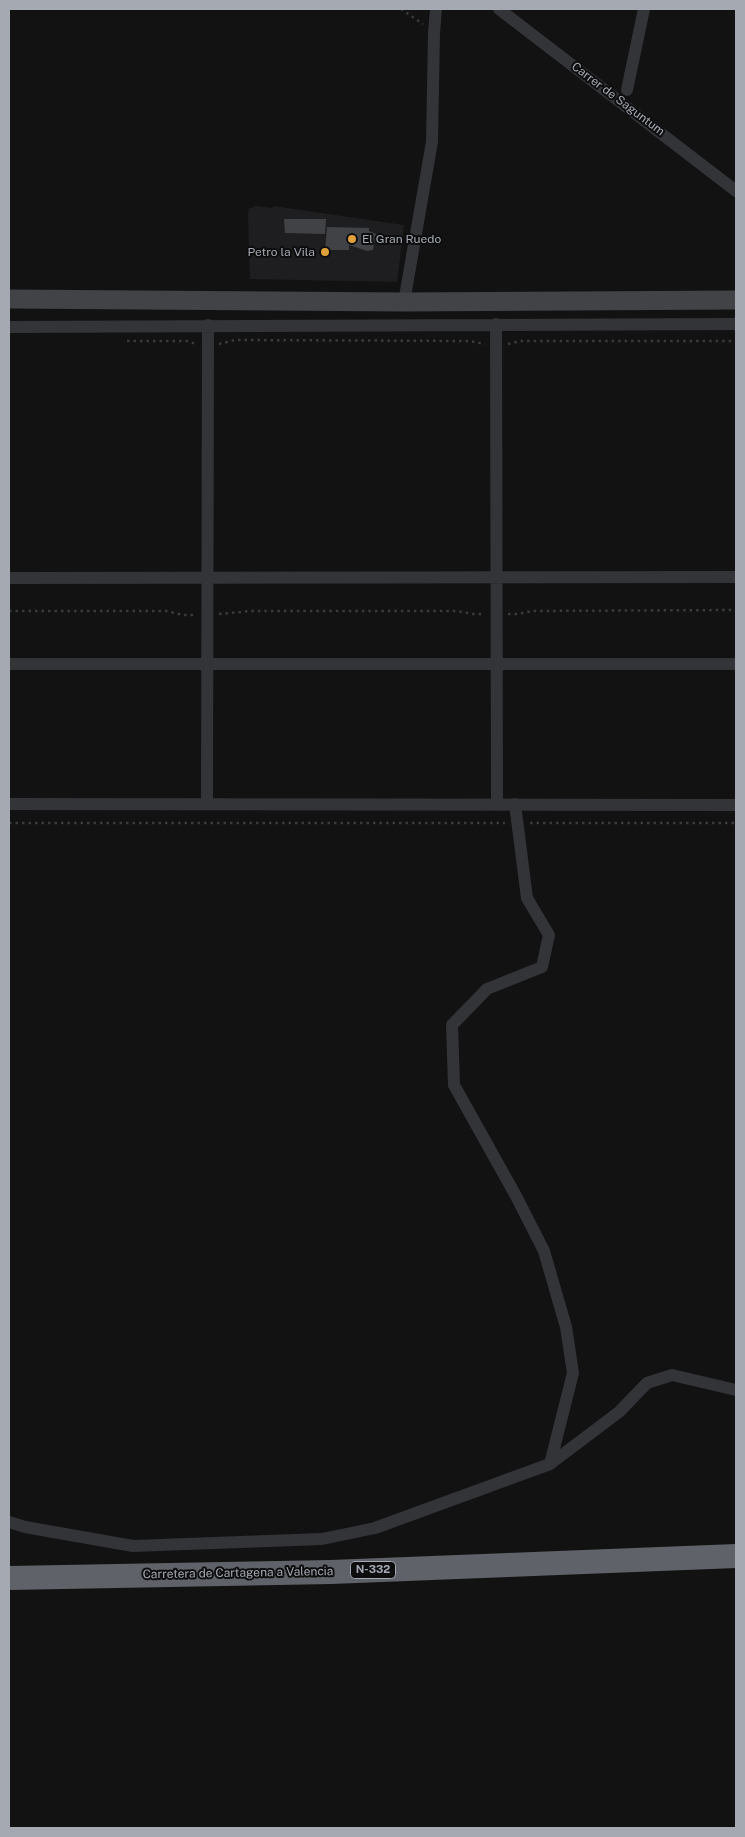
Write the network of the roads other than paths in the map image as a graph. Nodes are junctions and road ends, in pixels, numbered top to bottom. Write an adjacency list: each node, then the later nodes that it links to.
1 (436, 9): 8 (street)
2 (499, 9): 5 (street, Carrer de Saguntum)
3 (644, 9): 4 (street)
4 (626, 90)
5 (736, 190)
6 (9, 299): 8 (main road)
7 (736, 300): 8 (main road)
8 (404, 302)
9 (496, 324): 10 (street); 11 (street); 14 (street)
10 (736, 324)
11 (208, 325): 12 (street); 16 (street)
12 (9, 326)
13 (736, 576): 14 (street)
14 (496, 577): 16 (street); 19 (street)
15 (9, 578): 16 (street)
16 (208, 578): 17 (street)
17 (208, 663): 18 (street); 19 (street); 22 (street)
18 (9, 664)
19 (496, 664): 20 (street); 24 (street)
20 (736, 664)
21 (9, 804): 22 (street)
22 (207, 804): 24 (street)
23 (516, 804): 24 (street); 25 (street); 27 (street)
24 (497, 805)
25 (736, 805)
26 (736, 1390): 27 (street)
27 (550, 1464): 28 (street)
28 (9, 1522)
29 (736, 1556): 30 (highway, Carretera de Cartagena a Valencia / N-332)
30 (9, 1578)

